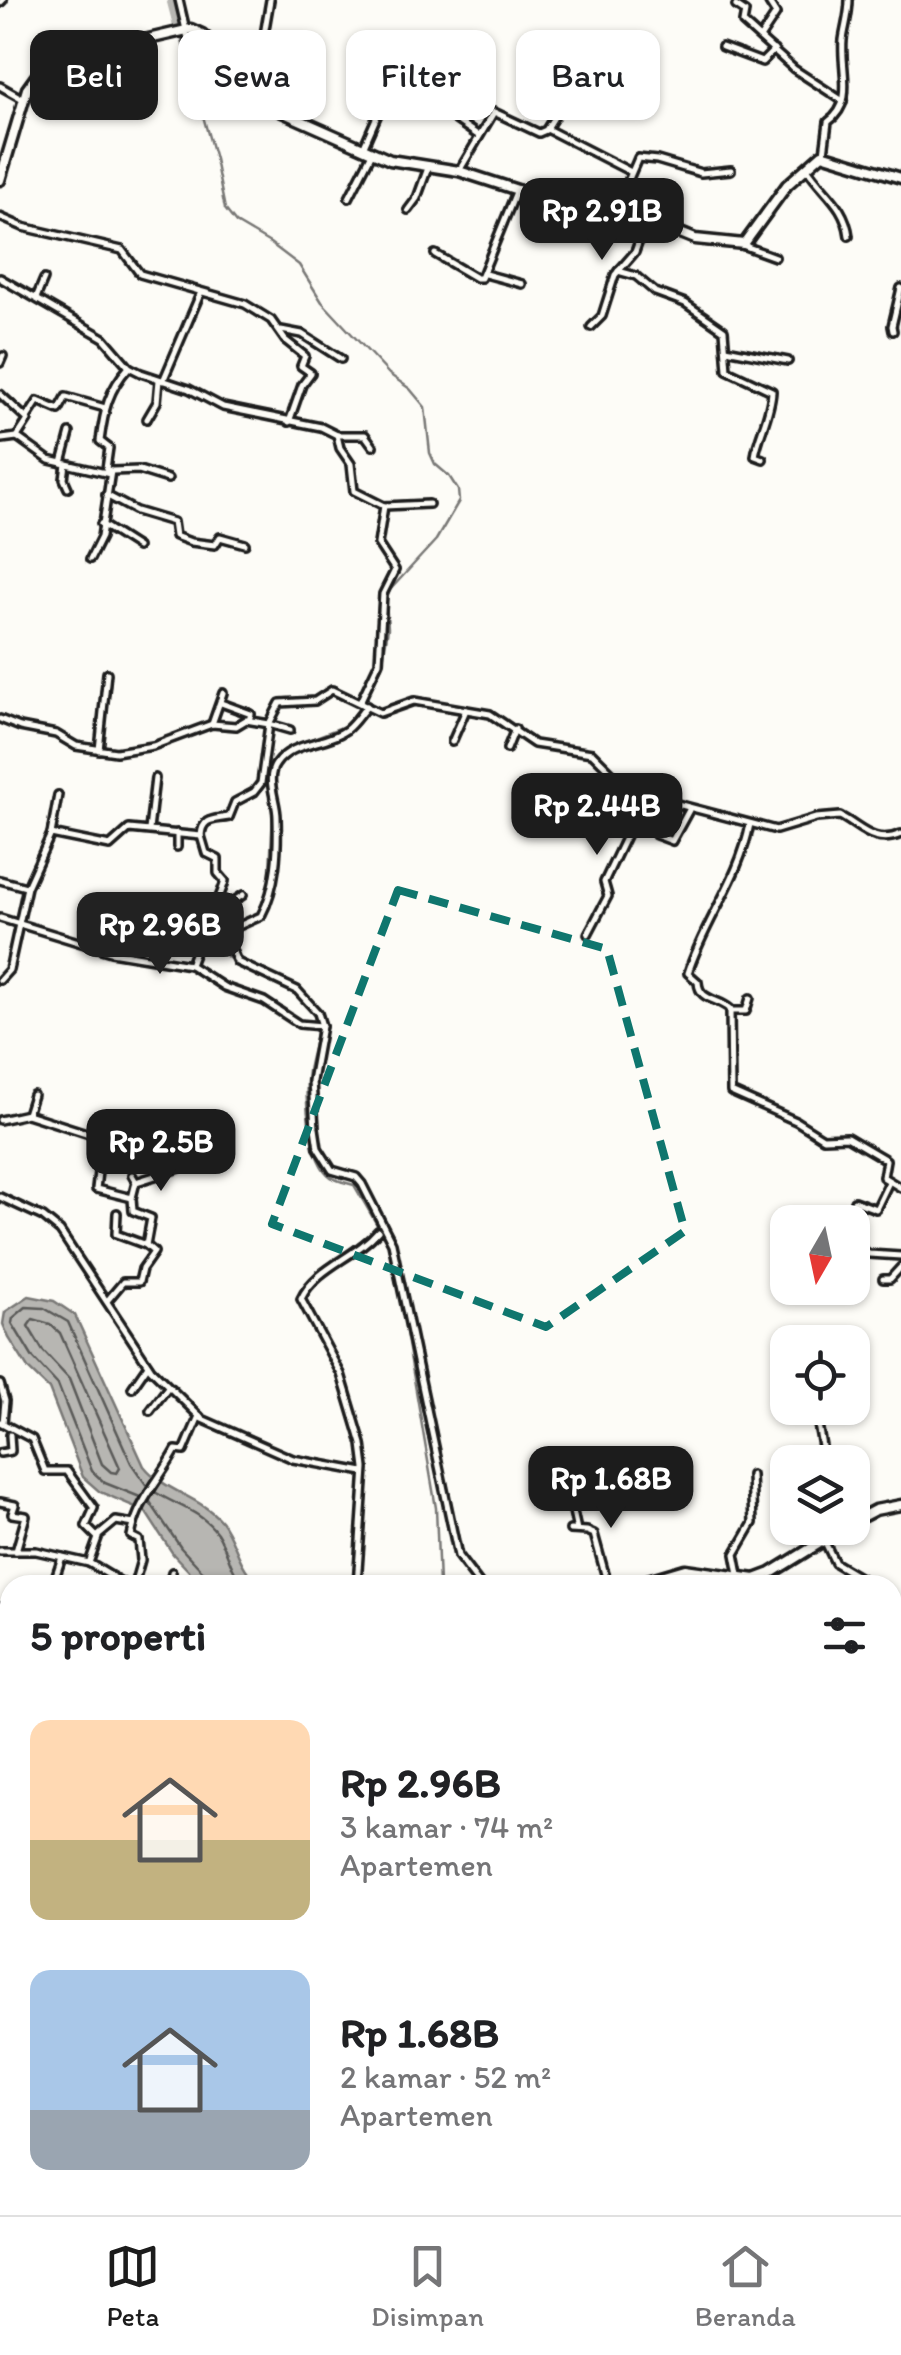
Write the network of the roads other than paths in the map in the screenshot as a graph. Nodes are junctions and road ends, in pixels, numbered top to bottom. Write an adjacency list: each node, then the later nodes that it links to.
1 (179, 0): 6 (street)
2 (270, 0): 8 (street)
3 (849, 0): 14 (street)
4 (769, 3): 9 (street)
5 (736, 6): 9 (street)
6 (184, 28): 7 (street); 13 (street)
7 (190, 30)
8 (265, 30)
9 (760, 38): 11 (street)
10 (722, 48): 11 (street)
11 (774, 50): 14 (street)
12 (1, 90): 13 (street)
13 (23, 99): 23 (street)
14 (844, 101): 22 (street)
15 (302, 120): 21 (street)
16 (376, 120): 21 (street)
17 (456, 120): 20 (street)
18 (552, 120): 19 (street)
19 (547, 129): 20 (street); 29 (street)
20 (480, 136): 28 (street)
21 (363, 148): 24 (street)
22 (824, 153): 26 (street); 30 (street)
23 (3, 154): 31 (street)
24 (372, 154): 25 (street); 33 (street)
25 (428, 165): 28 (street); 35 (street)
26 (806, 168): 38 (street); 39 (street)
27 (730, 170): 29 (street)
28 (459, 171): 32 (street)
29 (631, 172): 34 (street)
30 (901, 178)
31 (0, 180)
32 (516, 192): 34 (street); 43 (street)
33 (349, 198)
34 (616, 207): 37 (street)
35 (408, 210)
36 (0, 217): 48 (street)
37 (646, 221): 39 (street); 42 (street)
38 (849, 236)
39 (742, 245): 41 (street)
40 (435, 254): 43 (street)
41 (775, 258)
42 (618, 271): 50 (street); 53 (street)
43 (485, 274): 46 (street)
44 (0, 278): 49 (street)
45 (44, 279): 49 (street)
46 (522, 284)
47 (901, 288): 52 (street)
48 (201, 292): 51 (street); 57 (street)
49 (36, 298): 56 (street)
50 (591, 326)
51 (281, 330): 54 (street); 62 (street)
52 (894, 331)
53 (726, 349): 55 (street); 68 (street)
54 (341, 359)
55 (788, 361)
56 (129, 367): 57 (street); 59 (street)
57 (161, 380): 61 (street); 62 (street)
58 (0, 394): 60 (street)
59 (105, 408): 60 (street); 70 (street)
60 (27, 418): 65 (street)
61 (147, 420)
62 (289, 422): 64 (street)
63 (70, 433): 69 (street)
64 (337, 435): 67 (street); 75 (street)
65 (16, 438): 66 (street); 69 (street)
66 (2, 440)
67 (374, 446)
68 (763, 459)
69 (64, 463): 70 (street); 72 (street)
70 (111, 472): 71 (street); 73 (street)
71 (168, 479)
72 (68, 488)
73 (106, 495): 76 (street); 77 (street)
74 (429, 504): 75 (street)
75 (384, 506): 82 (street)
76 (101, 524): 78 (street); 79 (street)
77 (245, 544)
78 (137, 547)
79 (90, 559)
80 (108, 673): 94 (street)
81 (223, 693): 83 (street)
82 (360, 702): 84 (street); 89 (street)
83 (221, 703): 86 (street); 88 (street)
84 (366, 706): 85 (street); 118 (street)
85 (466, 710): 90 (street); 92 (street)
86 (251, 714): 88 (street); 89 (street)
87 (0, 718): 94 (street)
88 (212, 724): 94 (street)
89 (269, 724): 91 (street); 104 (street)
90 (515, 729): 93 (street); 97 (street)
91 (290, 730)
92 (452, 742)
93 (507, 748)
94 (99, 750)
95 (155, 778): 100 (street)
96 (58, 794): 102 (street)
97 (645, 796): 98 (street); 113 (street)
98 (689, 809): 99 (street); 105 (street)
99 (750, 824): 103 (street); 117 (street)
100 (149, 831): 101 (street); 102 (street)
101 (178, 833): 104 (street); 106 (street)
102 (51, 834): 108 (street)
103 (901, 834)
104 (201, 836): 110 (street)
105 (656, 836)
106 (176, 847)
107 (0, 880): 108 (street)
108 (26, 887): 112 (street)
109 (243, 895): 110 (street)
110 (218, 906): 114 (street)
111 (0, 918): 112 (street)
112 (16, 923): 114 (street); 115 (street)
113 (588, 934)
114 (190, 965): 118 (street)
115 (0, 980)
116 (750, 998): 117 (street)
117 (730, 1011): 127 (street)
118 (322, 1026): 169 (street)
119 (33, 1095): 120 (street)
120 (27, 1114): 122 (street); 123 (street)
121 (109, 1118): 124 (street)
122 (0, 1120)
123 (104, 1142): 124 (street); 130 (street)
124 (113, 1144): 125 (street)
125 (133, 1160)
126 (180, 1168): 130 (street)
127 (890, 1182): 128 (street); 131 (street)
128 (901, 1188)
129 (0, 1197): 139 (street)
130 (132, 1198): 134 (street)
131 (854, 1201)
132 (117, 1213): 134 (street)
133 (378, 1231): 149 (street)
134 (146, 1245): 139 (street)
135 (870, 1254): 136 (street)
136 (901, 1256)
137 (901, 1266): 138 (street)
138 (884, 1278)
139 (108, 1301): 140 (street)
140 (148, 1366): 142 (street); 143 (street)
141 (0, 1384): 146 (street)
142 (168, 1387): 144 (street); 145 (street)
143 (132, 1388)
144 (150, 1412)
145 (199, 1416): 149 (street); 155 (street)
146 (2, 1422): 156 (street)
147 (10, 1435): 148 (street)
148 (0, 1454)
149 (361, 1472): 168 (street)
150 (751, 1475): 173 (street)
151 (0, 1502): 159 (street)
152 (571, 1502): 170 (street)
153 (901, 1504): 154 (street)
154 (870, 1513)
155 (134, 1524): 156 (street); 166 (street)
156 (98, 1536): 162 (street)
157 (816, 1545): 174 (street)
158 (826, 1545): 175 (street)
159 (16, 1551): 160 (street); 161 (street)
160 (0, 1552)
161 (62, 1557): 162 (street); 164 (street)
162 (89, 1563): 165 (street)
163 (172, 1572): 167 (street)
164 (56, 1575)
165 (109, 1575)
166 (136, 1575)
167 (172, 1575)
168 (357, 1575)
169 (472, 1575)
170 (605, 1575)
171 (669, 1575): 172 (street)
172 (701, 1575)
173 (740, 1575)
174 (764, 1575)
175 (855, 1575)

